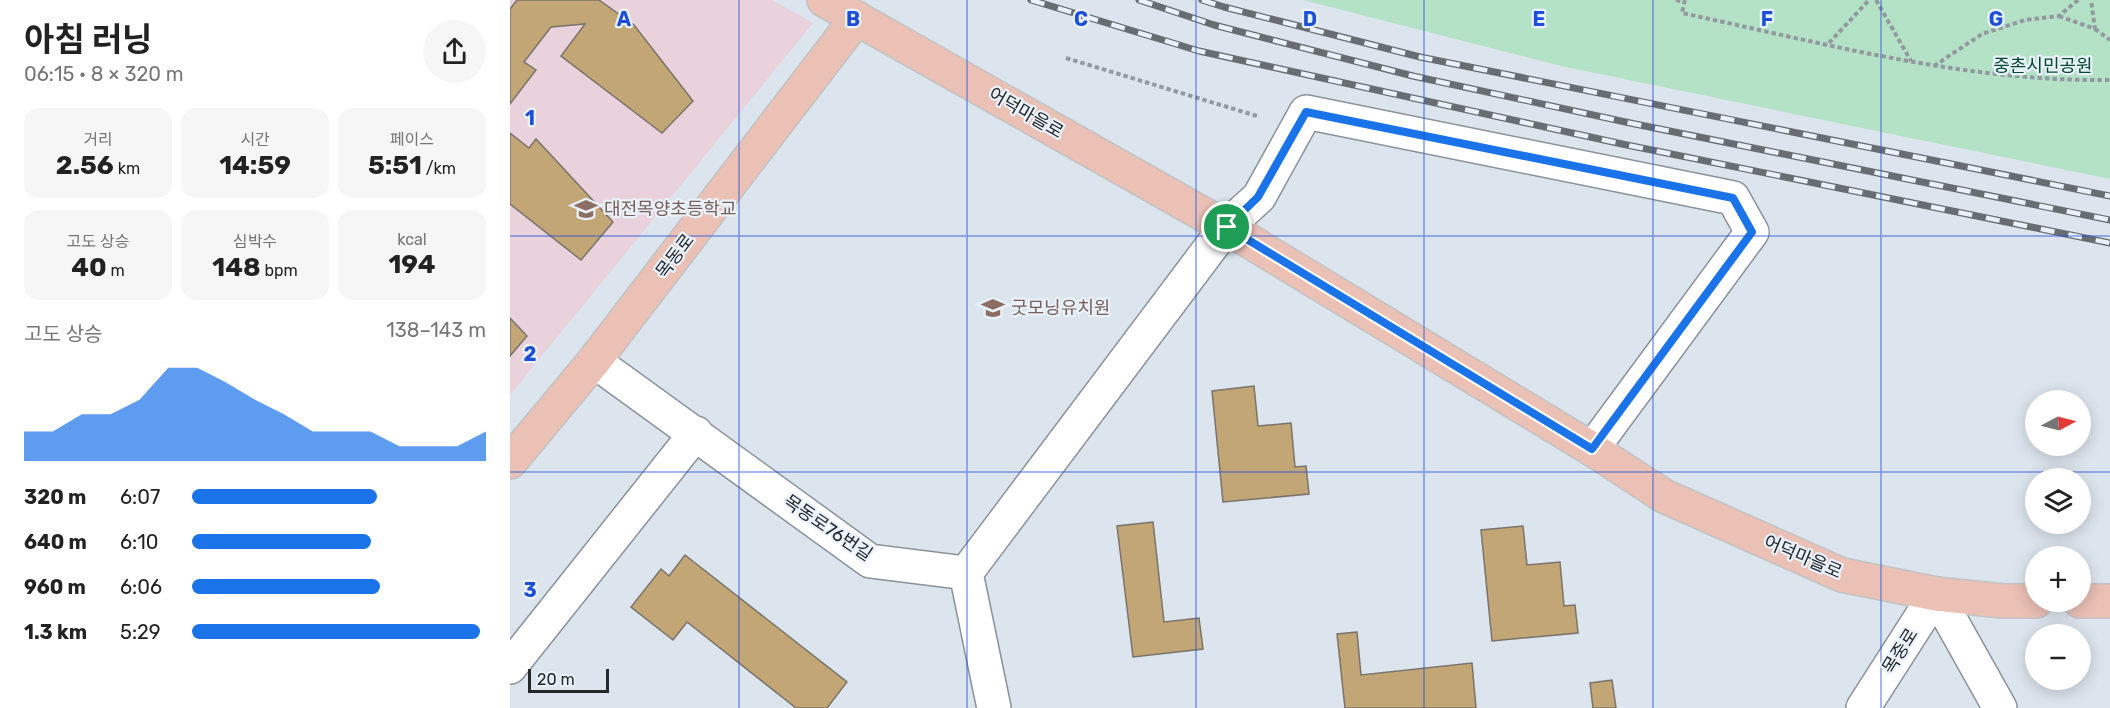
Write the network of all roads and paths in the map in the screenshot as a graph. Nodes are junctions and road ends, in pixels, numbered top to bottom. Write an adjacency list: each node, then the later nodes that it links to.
1 (824, 0): 9 (main road, 어덕마을로)
2 (1676, 0): 7 (path)
3 (1869, 0): 12 (path)
4 (1876, 0): 14 (path)
5 (2078, 0): 8 (path)
6 (2091, 0): 10 (path)
7 (1685, 1): 12 (path)
8 (2059, 16): 10 (path); 15 (path)
9 (857, 18): 18 (main road, 어덕마을로); 19 (main road, 목동로)
10 (2095, 29): 11 (path)
11 (2110, 40)
12 (1828, 44): 14 (path)
13 (1066, 58): 17 (path)
14 (1911, 61): 15 (path)
15 (1934, 66): 16 (path)
16 (2110, 80)
17 (1257, 116)
18 (1227, 227): 21 (main road, 어덕마을로); 21 (street); 23 (street)
19 (594, 361): 20 (street, 목동로76번길); 22 (main road, 목동로)
20 (696, 433): 23 (street, 목동로76번길); 28 (street)
21 (1592, 449): 24 (main road, 어덕마을로)
22 (510, 462)
23 (966, 573): 29 (street)
24 (1936, 594): 25 (main road, 어덕마을로); 30 (street, 목중로); 31 (street)
25 (2025, 601)
26 (2091, 601): 27 (main road)
27 (2110, 601)
28 (510, 667)
29 (994, 708)
30 (1863, 708)
31 (2000, 708)

